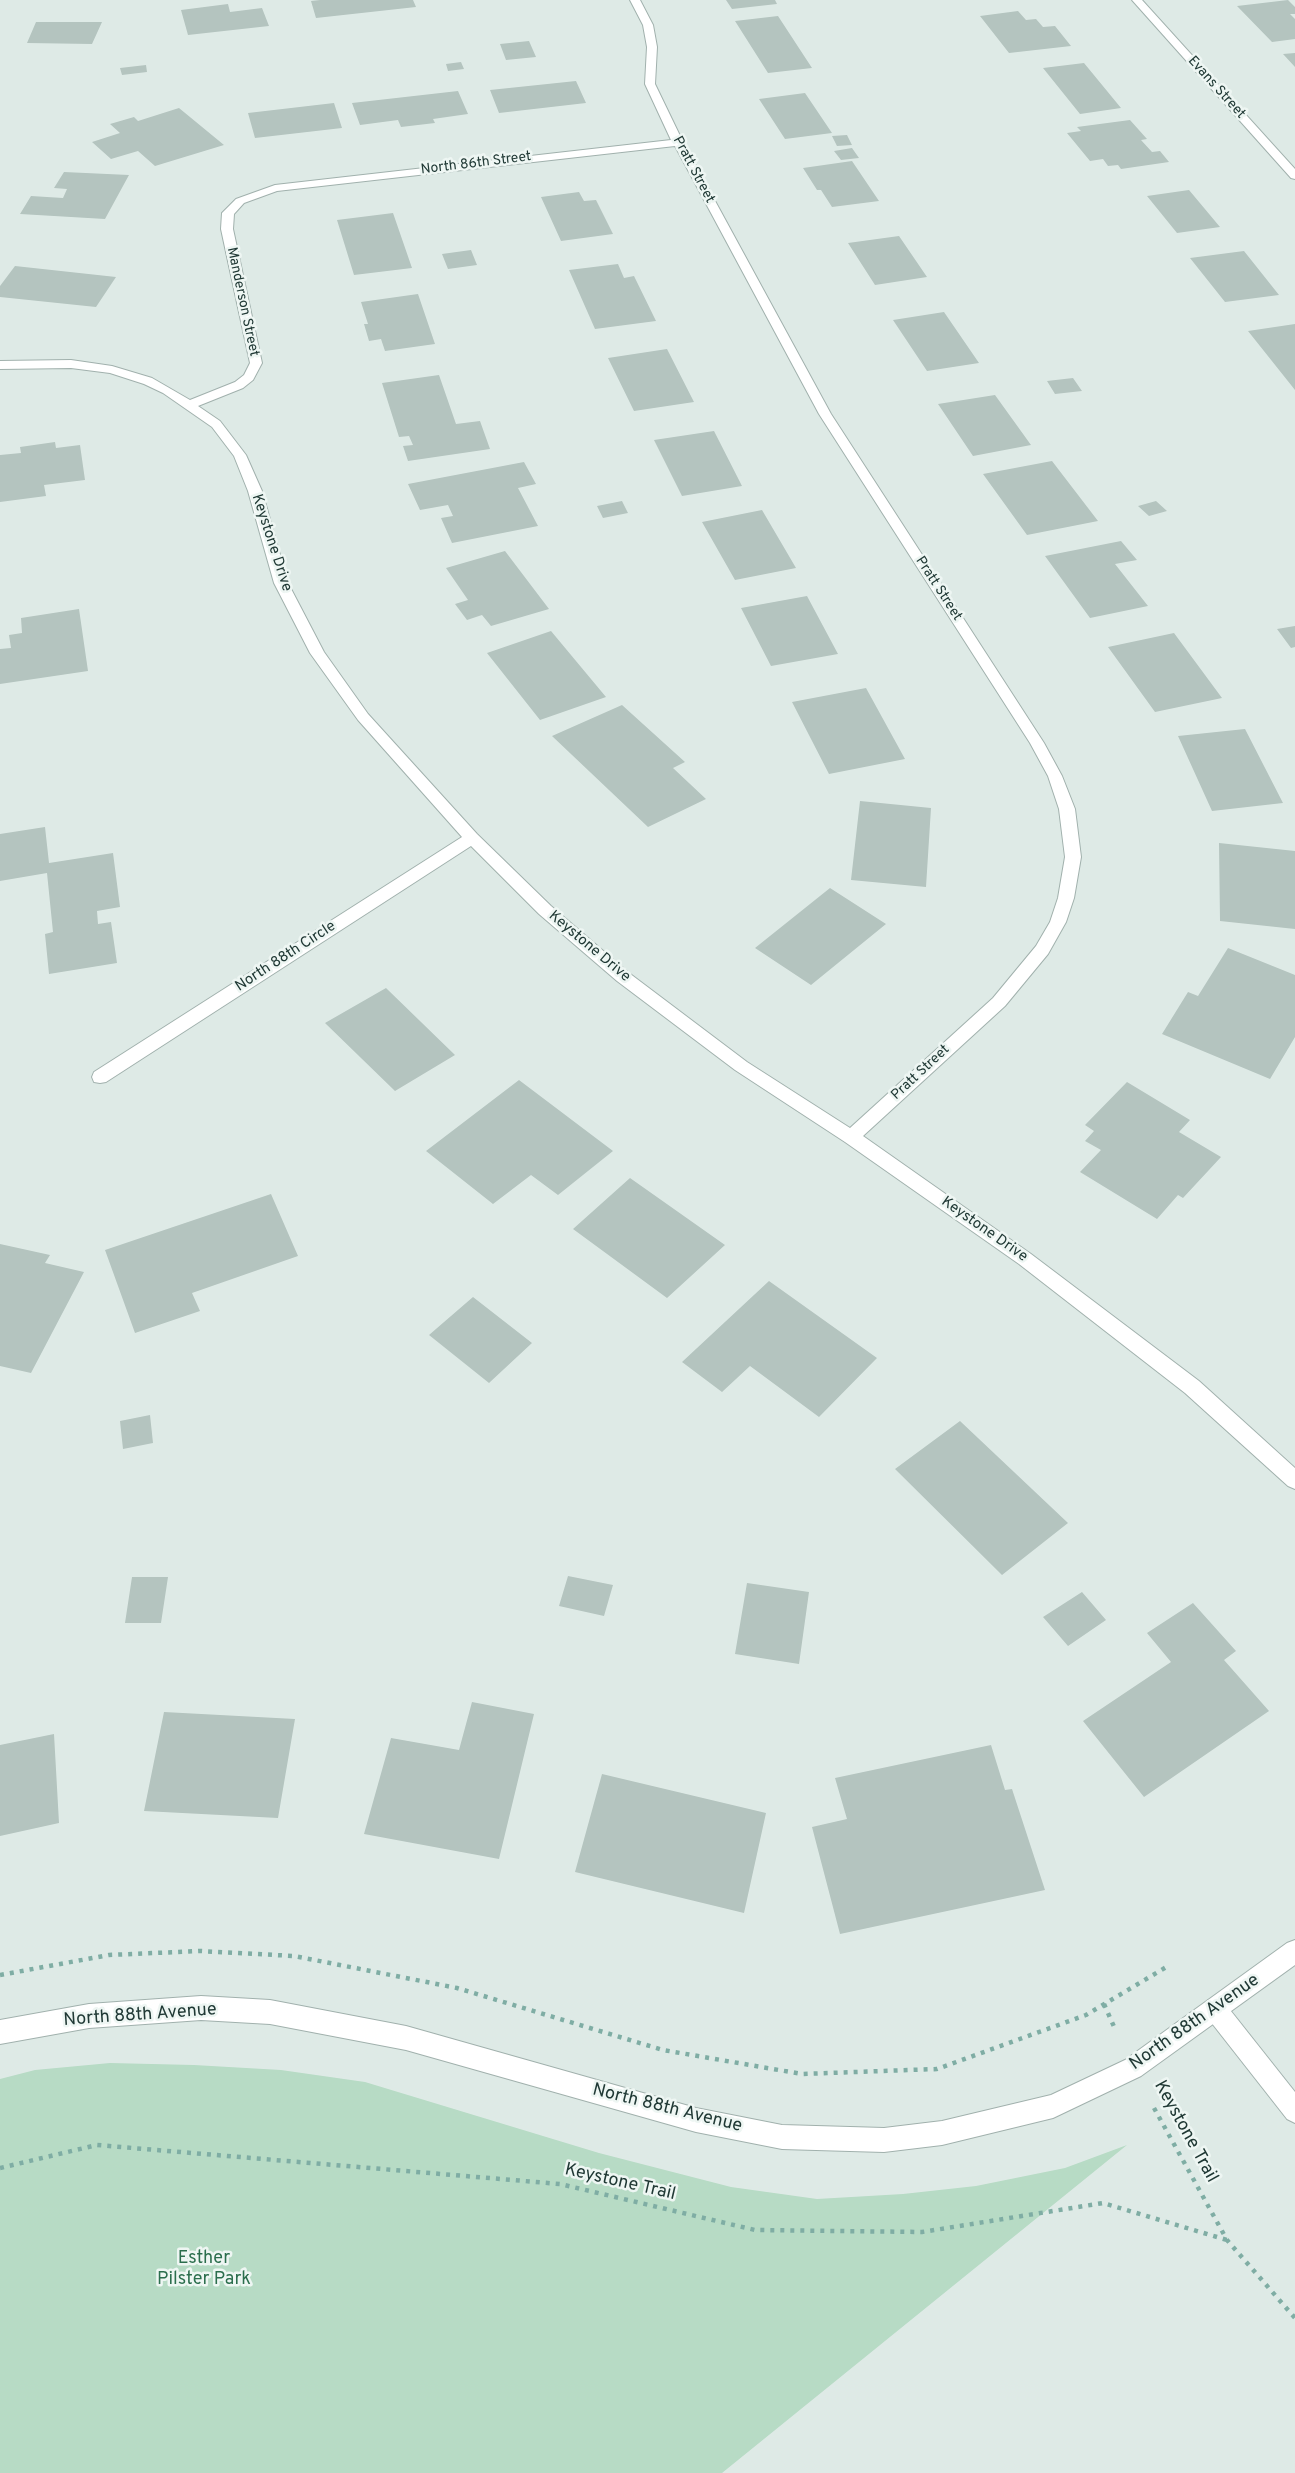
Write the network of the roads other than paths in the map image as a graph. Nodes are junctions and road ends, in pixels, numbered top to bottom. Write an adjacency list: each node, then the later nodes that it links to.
1 (635, 0): 3 (street, Pratt Street)
2 (1137, 0): 4 (street, Evans Street)
3 (678, 142): 5 (street, North 86th Street); 10 (street, Pratt Street)
4 (1295, 176)
5 (274, 188): 7 (street, Manderson Street)
6 (0, 366): 7 (street, Keystone Drive)
7 (189, 405): 8 (street, Keystone Drive)
8 (472, 838): 9 (street, North 88th Circle); 10 (street, Keystone Drive)
9 (100, 1077)
10 (851, 1137): 11 (street, Keystone Drive)
11 (1295, 1479)
12 (1295, 1951): 13 (street, North 88th Avenue)
13 (1215, 2009): 14 (street, North 88th Avenue); 15 (street)
14 (0, 2032)
15 (1295, 2111)

